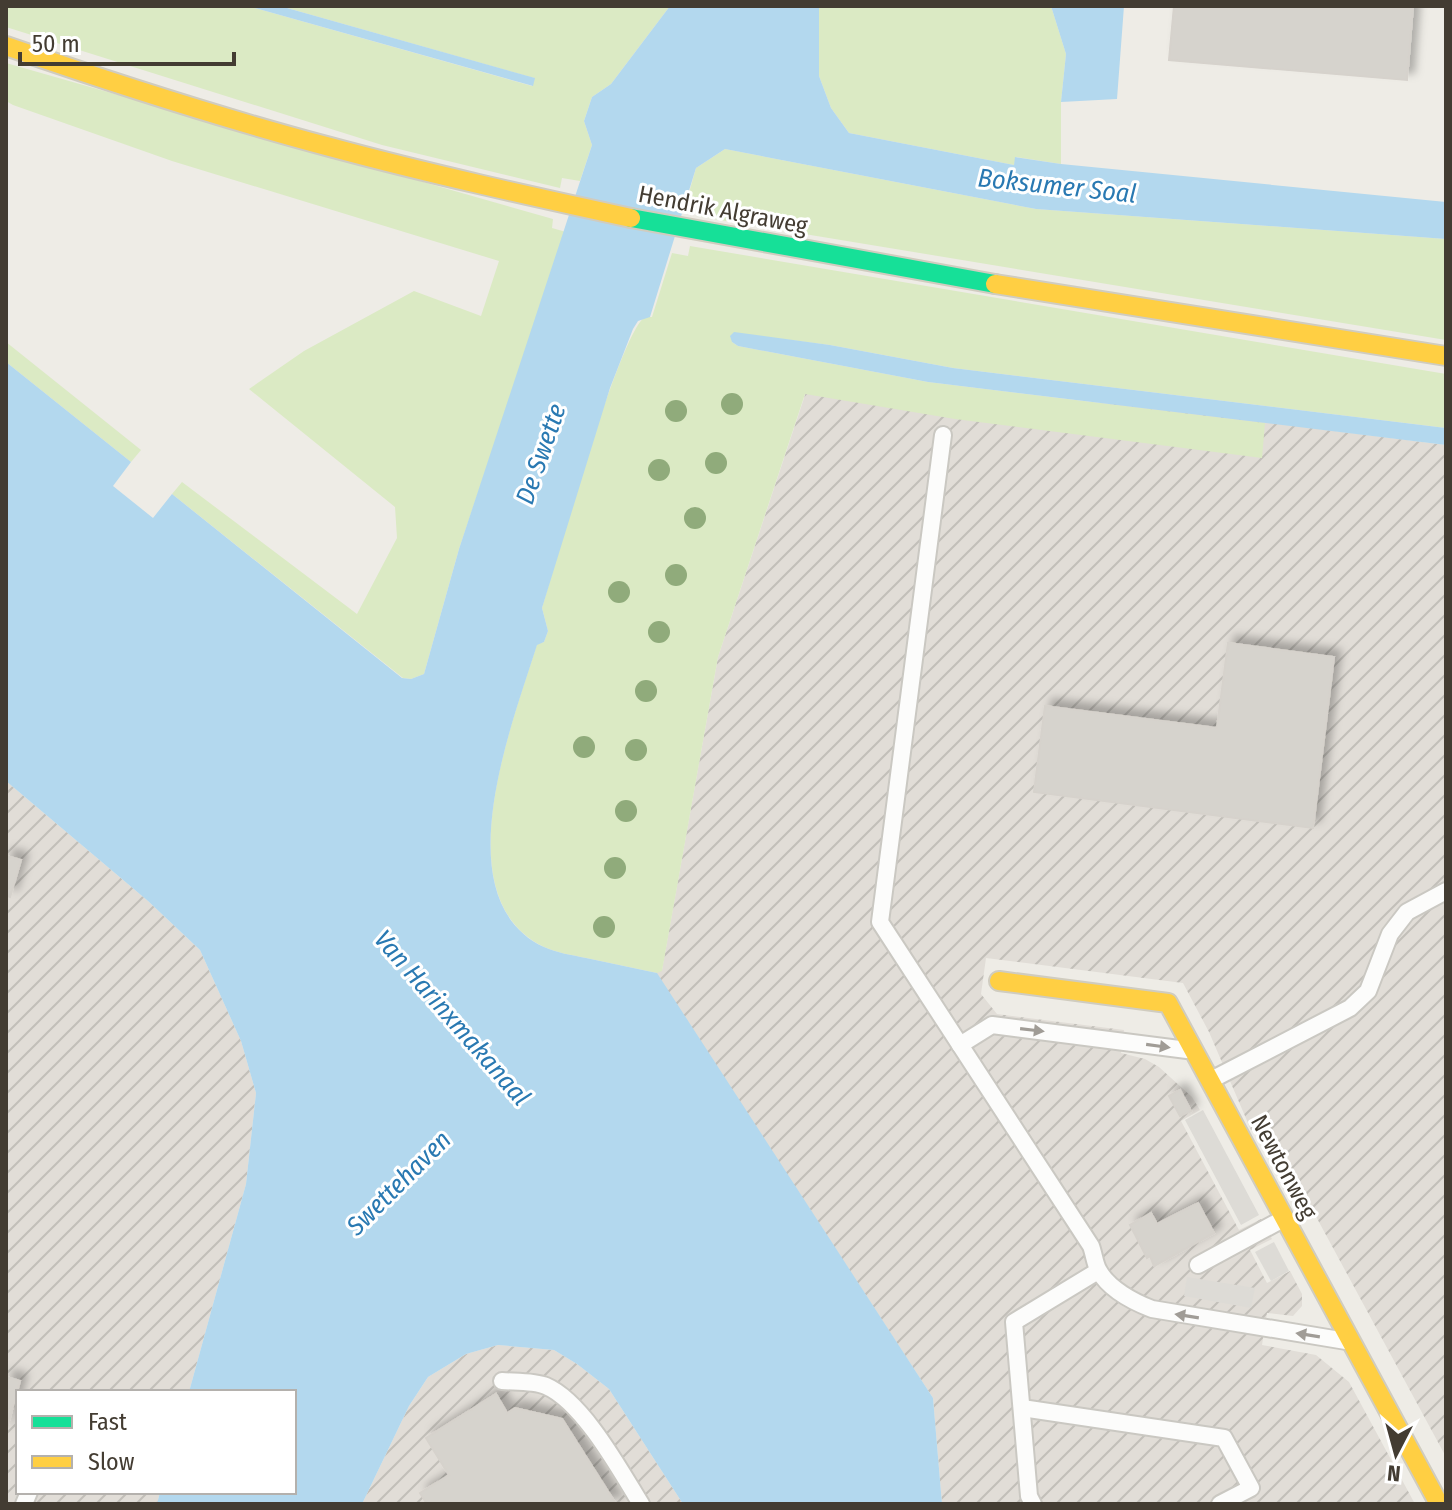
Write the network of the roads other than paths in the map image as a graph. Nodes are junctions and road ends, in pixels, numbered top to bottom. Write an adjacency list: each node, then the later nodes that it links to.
1 (6, 46): 2 (street, Hendrik Algraweg)
2 (1446, 356)
3 (943, 435): 6 (lane)
4 (1446, 891): 8 (lane)
5 (999, 981): 7 (street, Newtonweg)
6 (960, 1045): 7 (lane, one-way to 7); 11 (lane)
7 (1194, 1051): 8 (street, Newtonweg)
8 (1210, 1080): 9 (street, Newtonweg)
9 (1285, 1218): 10 (lane); 12 (street, Newtonweg)
10 (1198, 1265)
11 (1098, 1271): 12 (lane, one-way to 11); 14 (lane)
12 (1351, 1342): 18 (street, Newtonweg)
13 (502, 1381): 15 (lane)
14 (1022, 1408): 16 (lane); 17 (lane)
15 (641, 1504)
16 (1033, 1504)
17 (1220, 1504)
18 (1439, 1504)

